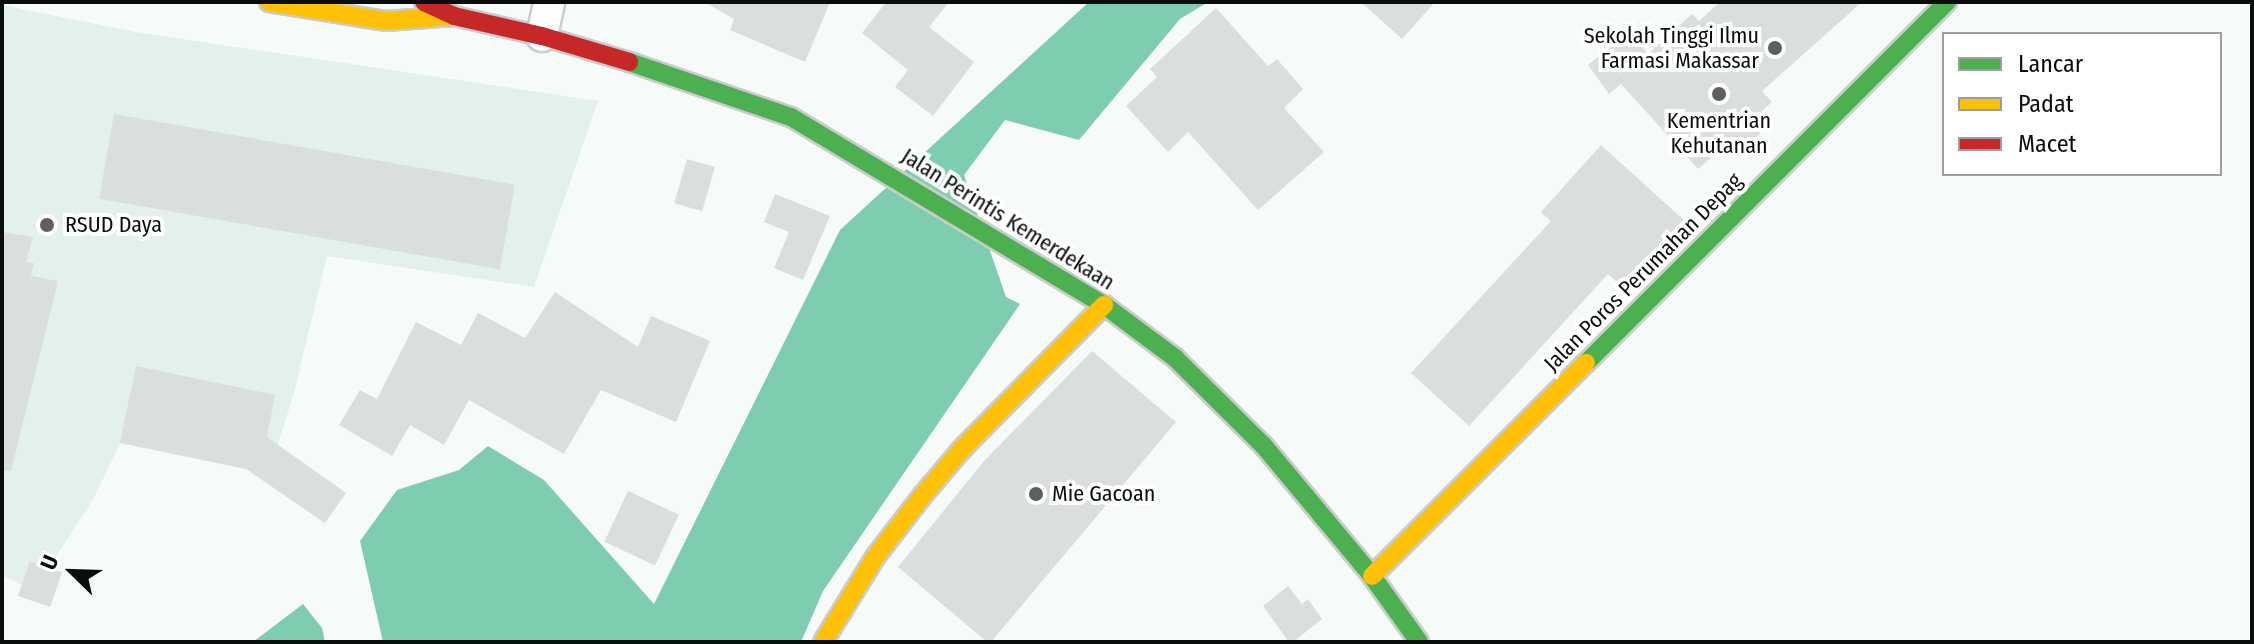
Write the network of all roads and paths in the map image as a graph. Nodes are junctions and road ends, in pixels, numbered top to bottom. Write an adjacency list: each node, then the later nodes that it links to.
1 (269, 2): 5 (main road, Jalan Perintis Kemerdekaan)
2 (424, 2): 5 (main road, Jalan Perintis Kemerdekaan)
3 (549, 2): 6 (street)
4 (1947, 2): 8 (main road, Jalan Poros Perumahan Depag)
5 (454, 16): 6 (main road, Jalan Perintis Kemerdekaan)
6 (542, 36): 7 (main road, Jalan Perintis Kemerdekaan)
7 (1104, 305): 8 (main road, Jalan Perintis Kemerdekaan); 9 (main road)
8 (1372, 576): 10 (main road, Jalan Perintis Kemerdekaan)
9 (823, 642)
10 (1419, 642)

